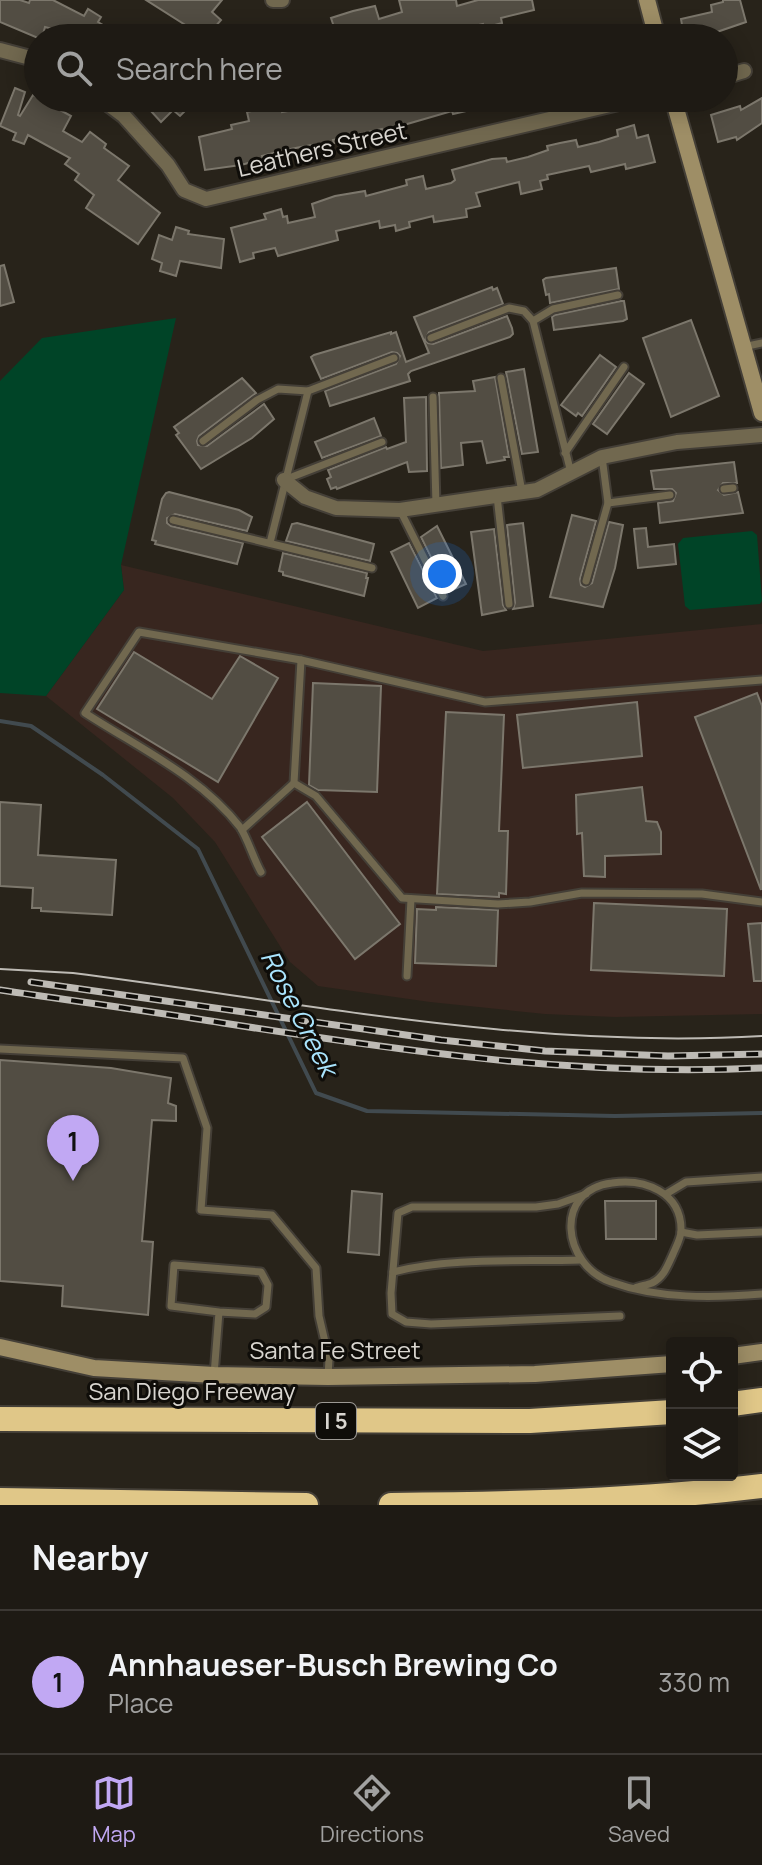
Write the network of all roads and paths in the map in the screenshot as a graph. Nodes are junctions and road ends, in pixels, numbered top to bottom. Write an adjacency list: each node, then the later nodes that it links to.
1 (273, 0): 2 (street)
2 (282, 0)
3 (647, 0): 4 (street)
4 (653, 24)
5 (0, 50): 6 (street)
6 (24, 56)
7 (744, 71): 8 (street)
8 (738, 73)
9 (119, 112): 10 (street, Leathers Street)
10 (580, 112)
11 (677, 112): 16 (street)
12 (618, 295): 13 (lane)
13 (533, 321): 14 (lane); 26 (lane)
14 (431, 338)
15 (762, 343): 16 (lane)
16 (743, 347): 22 (street)
17 (394, 358): 20 (lane)
18 (624, 367): 26 (lane)
19 (501, 378): 30 (lane)
20 (308, 391): 24 (lane); 29 (lane)
21 (433, 397): 34 (lane)
22 (762, 413)
23 (762, 435): 27 (street)
24 (203, 441)
25 (382, 442): 29 (lane)
26 (565, 453): 28 (lane)
27 (602, 457): 28 (street); 33 (lane)
28 (571, 473): 30 (street)
29 (284, 480): 35 (street); 37 (lane)
30 (522, 492): 32 (street)
31 (670, 495): 33 (lane)
32 (497, 496): 34 (street); 41 (lane)
33 (608, 503): 39 (lane)
34 (436, 505): 35 (street)
35 (400, 510): 40 (lane)
36 (173, 520): 37 (lane)
37 (270, 543): 38 (lane)
38 (372, 568)
39 (586, 581)
40 (443, 596)
41 (509, 604)
42 (301, 660): 43 (lane); 44 (lane); 45 (lane)
43 (762, 680)
44 (294, 783): 45 (lane); 47 (lane)
45 (242, 830): 46 (lane)
46 (261, 872)
47 (411, 899): 48 (lane); 49 (lane)
48 (762, 902)
49 (407, 976)
50 (0, 1049): 67 (lane)
51 (762, 1177): 53 (lane)
52 (586, 1194): 53 (lane); 56 (lane); 57 (lane)
53 (666, 1194): 54 (lane)
54 (681, 1232): 55 (lane); 58 (lane)
55 (762, 1232)
56 (581, 1260): 57 (lane); 58 (lane)
57 (393, 1272): 61 (lane)
58 (635, 1288): 59 (lane)
59 (762, 1294)
60 (219, 1312): 60 (lane); 66 (lane)
61 (620, 1316)
62 (0, 1347): 66 (street, Santa Fe Street)
63 (762, 1352): 64 (street)
64 (738, 1355)
65 (666, 1364): 67 (street, Santa Fe Street)
66 (214, 1375): 67 (street, Santa Fe Street)
67 (328, 1377)
68 (762, 1400): 69 (highway)
69 (738, 1403)
70 (666, 1412): 71 (highway, San Diego Freeway / I 5)
71 (0, 1419)
72 (762, 1486): 75 (highway)
73 (0, 1500): 74 (highway)
74 (306, 1505)
75 (391, 1505)

